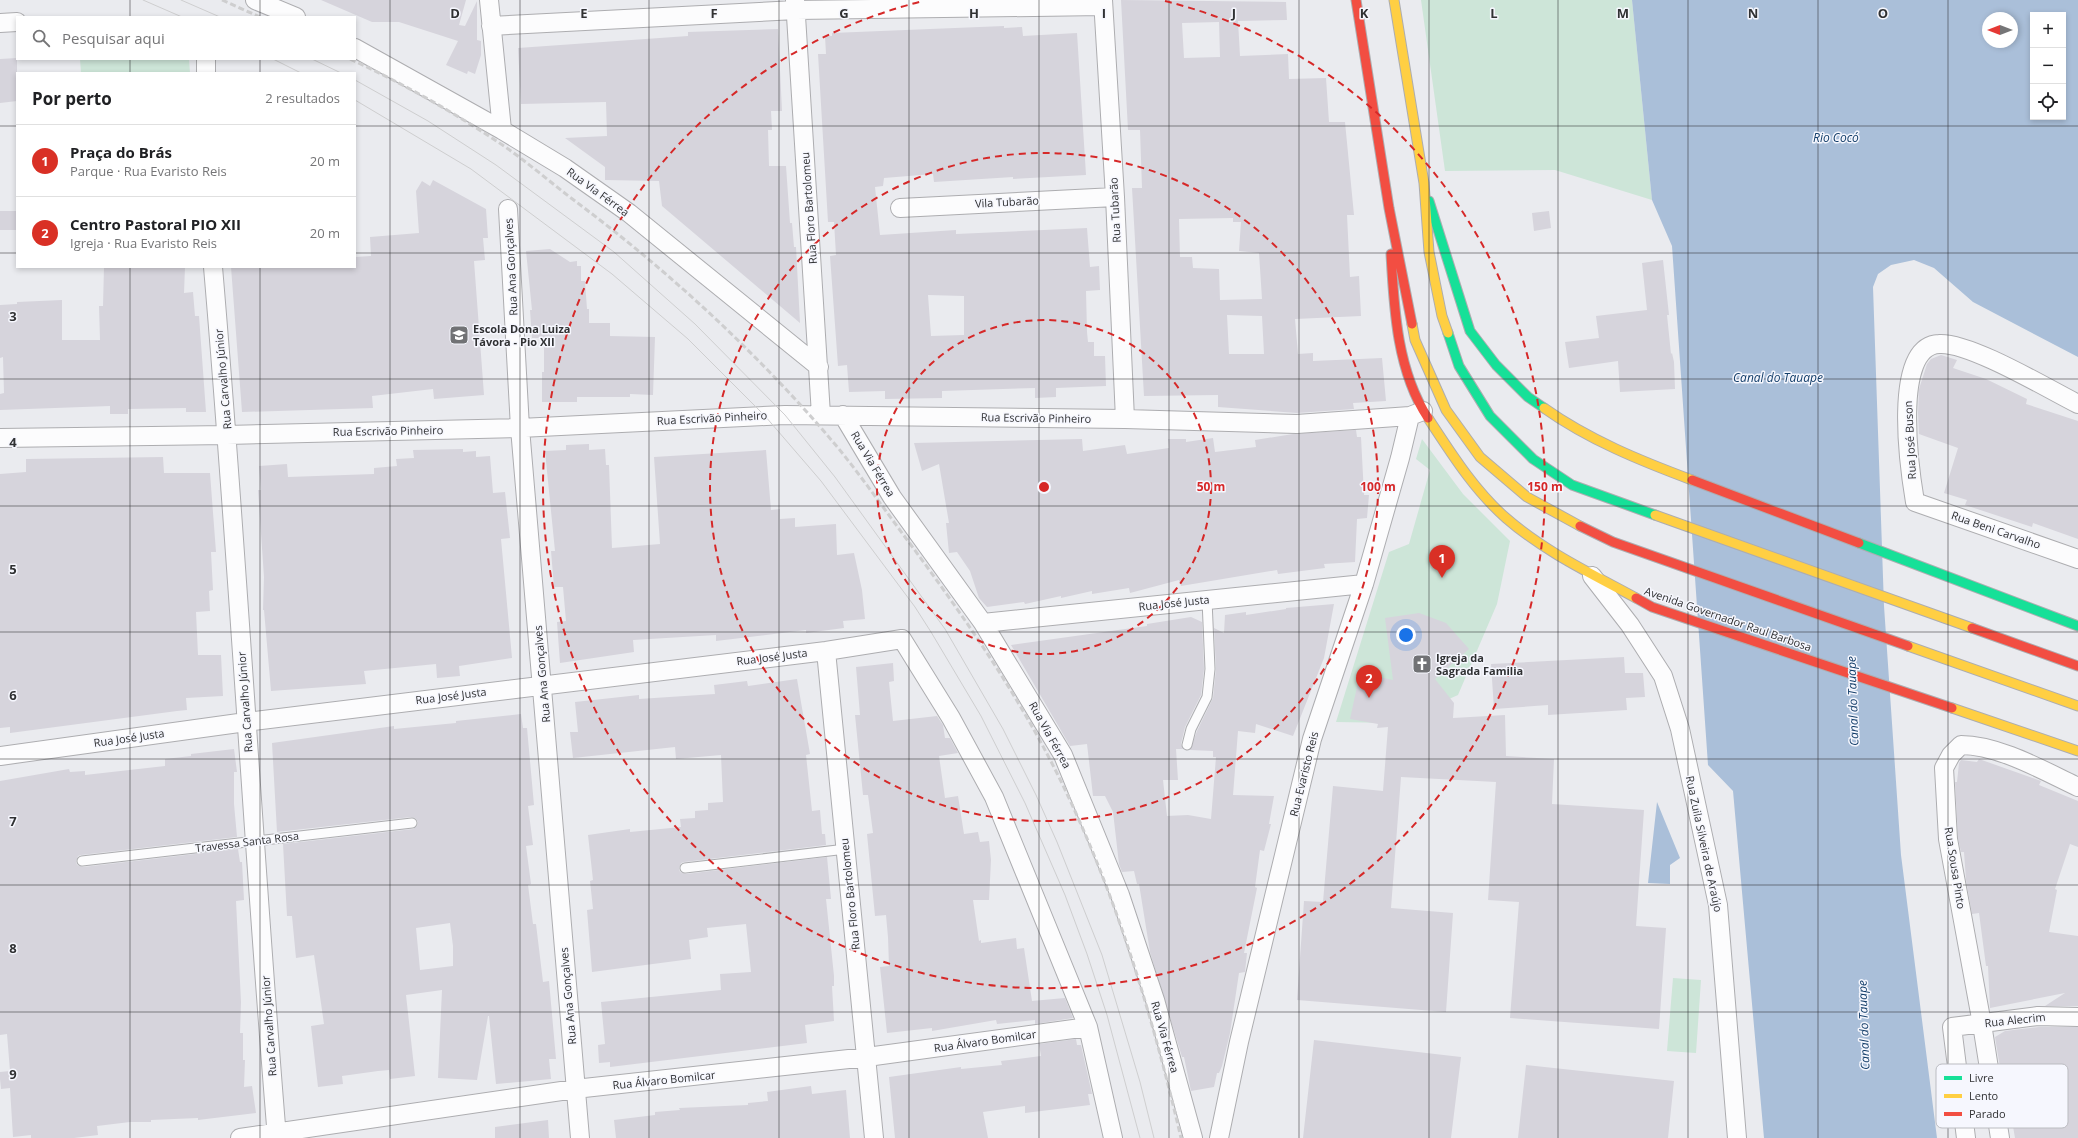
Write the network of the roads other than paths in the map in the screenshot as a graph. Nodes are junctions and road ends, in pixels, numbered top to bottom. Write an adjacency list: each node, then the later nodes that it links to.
1 (255, 0): 7 (street)
2 (489, 0): 10 (street)
3 (1356, 0): 18 (main road, Avenida Governador Raul Barbosa)
4 (1394, 0): 15 (main road)
5 (1103, 3): 6 (street); 16 (street, Rua Tubarão)
6 (796, 5): 10 (street); 21 (street, Rua Floro Bartolomeu)
7 (294, 16)
8 (0, 22): 9 (street)
9 (16, 22)
10 (490, 26): 14 (street)
11 (356, 49): 14 (street, Rua Via Férrea)
12 (206, 60): 13 (street)
13 (206, 72)
14 (502, 130): 21 (street, Rua Via Férrea)
15 (1424, 182): 36 (main road); 38 (main road)
16 (1115, 197): 17 (street, Vila Tubarão); 26 (street, Rua Tubarão)
17 (900, 208)
18 (1389, 208): 23 (main road, Avenida Governador Raul Barbosa); 40 (main road, Avenida Governador Raul Barbosa)
19 (508, 209): 27 (street, Rua Ana Gonçalves)
20 (213, 268): 28 (street, Rua Carvalho Júnior)
21 (819, 367): 24 (street, Rua Floro Bartolomeu)
22 (2078, 404): 30 (street, Rua José Buson)
23 (1416, 414): 26 (street, Rua Escrivão Pinheiro); 32 (main road, Avenida Governador Raul Barbosa); 33 (street, Rua Evaristo Reis)
24 (821, 415): 25 (street, Rua Escrivão Pinheiro); 27 (street, Rua Escrivão Pinheiro)
25 (843, 415): 26 (street, Rua Escrivão Pinheiro); 35 (street, Rua Via Férrea)
26 (1125, 419)
27 (520, 428): 28 (street, Rua Escrivão Pinheiro); 39 (street, Rua Ana Gonçalves)
28 (227, 435): 29 (street, Rua Escrivão Pinheiro); 41 (street, Rua Carvalho Júnior)
29 (0, 438)
30 (1915, 502): 31 (street, Rua Beni Carvalho)
31 (2078, 559)
32 (1592, 576): 43 (main road, Avenida Governador Raul Barbosa); 67 (street, Rua Zuila Silveira de Araújo)
33 (1364, 584): 34 (street, Rua José Justa); 66 (street, Rua Evaristo Reis)
34 (1206, 600): 35 (street, Rua José Justa); 42 (lane)
35 (983, 623): 65 (street, Rua Via Férrea)
36 (2078, 626)
37 (826, 651): 39 (street, Rua José Justa); 48 (street, Rua Floro Bartolomeu); 53 (street, Rua José Justa)
38 (2078, 666)
39 (543, 685): 41 (street, Rua José Justa); 57 (street, Rua Ana Gonçalves)
40 (2078, 706)
41 (246, 722): 44 (street, Rua José Justa); 47 (street, Rua Carvalho Júnior)
42 (1187, 745)
43 (2078, 751)
44 (0, 756)
45 (2078, 787): 52 (street, Rua Sousa Pinto)
46 (412, 823): 47 (lane, Travessa Santa Rosa)
47 (255, 841): 49 (lane, Travessa Santa Rosa); 60 (street, Rua Carvalho Júnior)
48 (846, 849): 50 (lane); 54 (street, Rua Floro Bartolomeu)
49 (82, 861)
50 (685, 868)
51 (2078, 1017): 52 (street, Rua Alecrim)
52 (1982, 1024): 55 (street, Rua Alecrim); 56 (street)
53 (1088, 1028): 54 (street, Rua Álvaro Bomilcar); 64 (street)
54 (867, 1057): 57 (street, Rua Álvaro Bomilcar); 63 (street, Rua Floro Bartolomeu)
55 (1957, 1064)
56 (1988, 1064)
57 (575, 1089): 60 (street, Rua Álvaro Bomilcar); 62 (street, Rua Ana Gonçalves)
58 (1965, 1128): 68 (street, Rua Alecrim)
59 (1998, 1128): 69 (street)
60 (277, 1136): 61 (street, Rua Álvaro Bomilcar)
61 (240, 1138)
62 (580, 1138)
63 (874, 1138)
64 (1113, 1138)
65 (1194, 1138)
66 (1219, 1138)
67 (1737, 1138)
68 (1966, 1138)
69 (2000, 1138)

